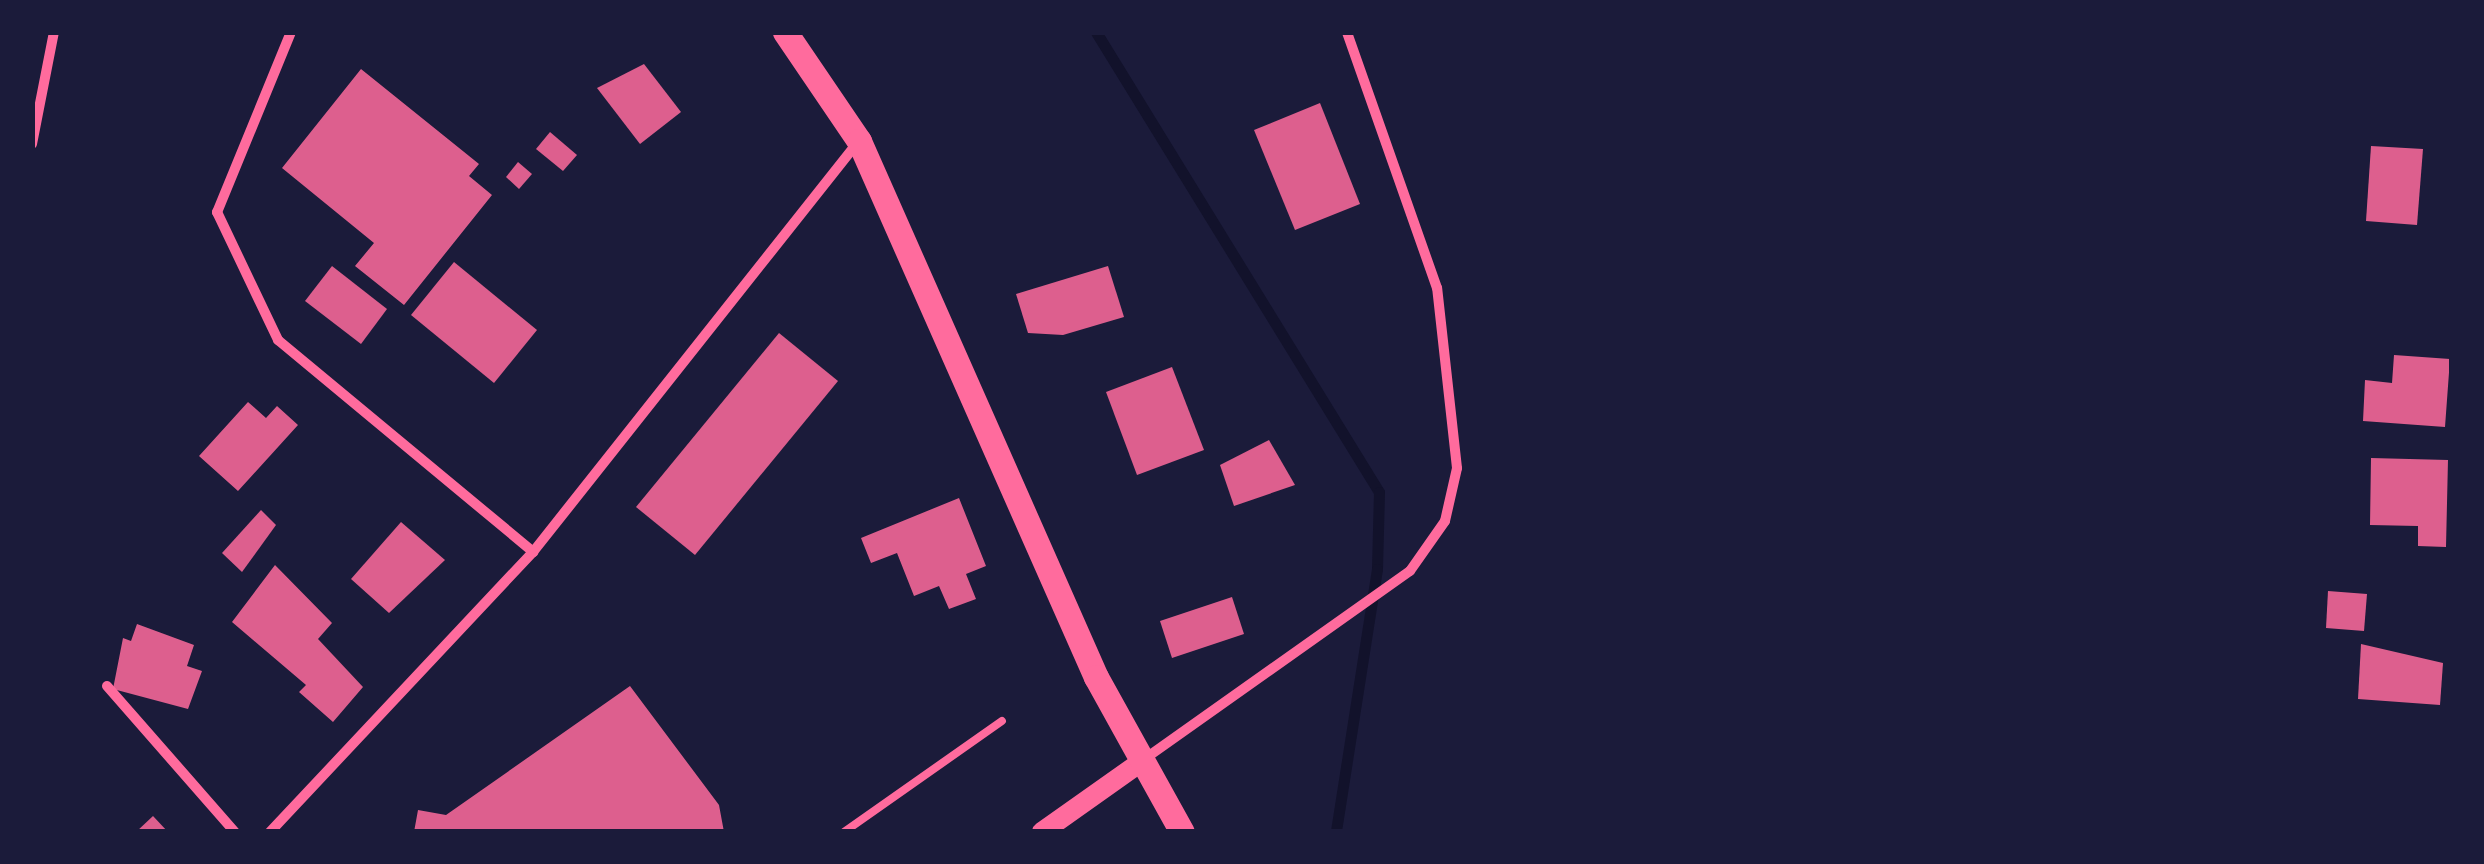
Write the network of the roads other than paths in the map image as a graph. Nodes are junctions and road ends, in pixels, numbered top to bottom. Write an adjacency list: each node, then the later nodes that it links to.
1 (54, 32): 6 (street)
2 (291, 32): 7 (street)
3 (785, 32): 5 (main road)
4 (1346, 32): 10 (street)
5 (859, 141): 7 (street); 10 (main road)
6 (32, 144)
7 (533, 552): 12 (street)
8 (107, 686): 11 (street)
9 (1002, 721): 13 (lane)
10 (1140, 762): 14 (main road); 15 (main road)
11 (234, 832)
12 (270, 832)
13 (844, 832)
14 (1042, 832)
15 (1182, 832)

